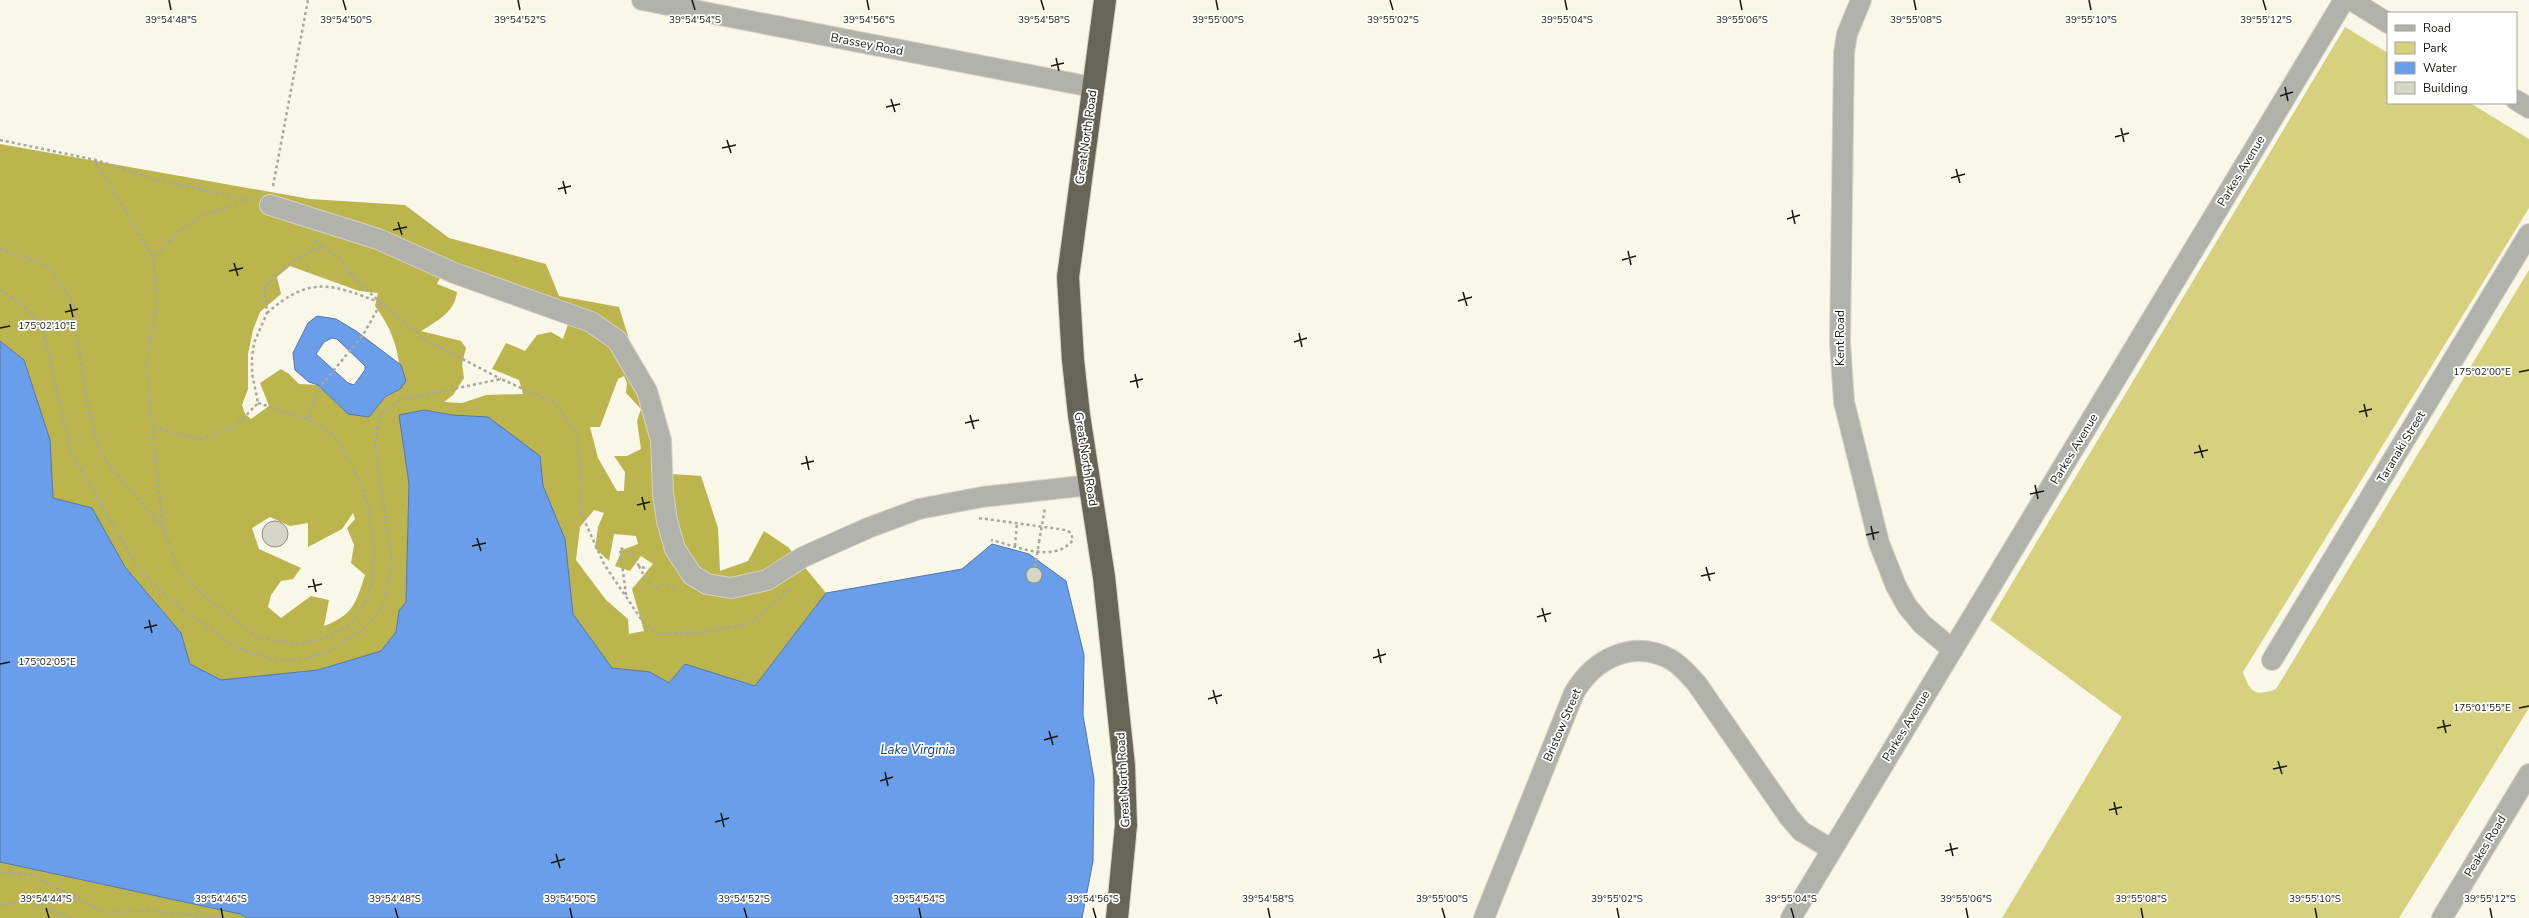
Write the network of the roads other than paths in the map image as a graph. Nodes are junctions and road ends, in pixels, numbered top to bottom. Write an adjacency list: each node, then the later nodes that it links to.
1 (642, 0): 7 (street, Brassey Road)
2 (1105, 0): 7 (highway, Great North Road)
3 (1861, 0): 13 (street, Kent Road)
4 (2344, 0): 13 (street, Parkes Avenue)
5 (2351, 0): 6 (street)
6 (2387, 21)
7 (1092, 87): 12 (highway, Great North Road)
8 (2517, 101): 9 (street)
9 (2529, 108)
10 (270, 205): 12 (street)
11 (2529, 234): 14 (street, Taranaki Street)
12 (1090, 485): 17 (highway, Great North Road)
13 (1953, 650): 16 (street, Parkes Avenue)
14 (2272, 660)
15 (2529, 774): 20 (street, Peakes Road)
16 (1831, 849): 18 (street, Bristow Street); 19 (street, Parkes Avenue)
17 (1117, 918)
18 (1484, 918)
19 (1791, 918)
20 (2442, 918)

